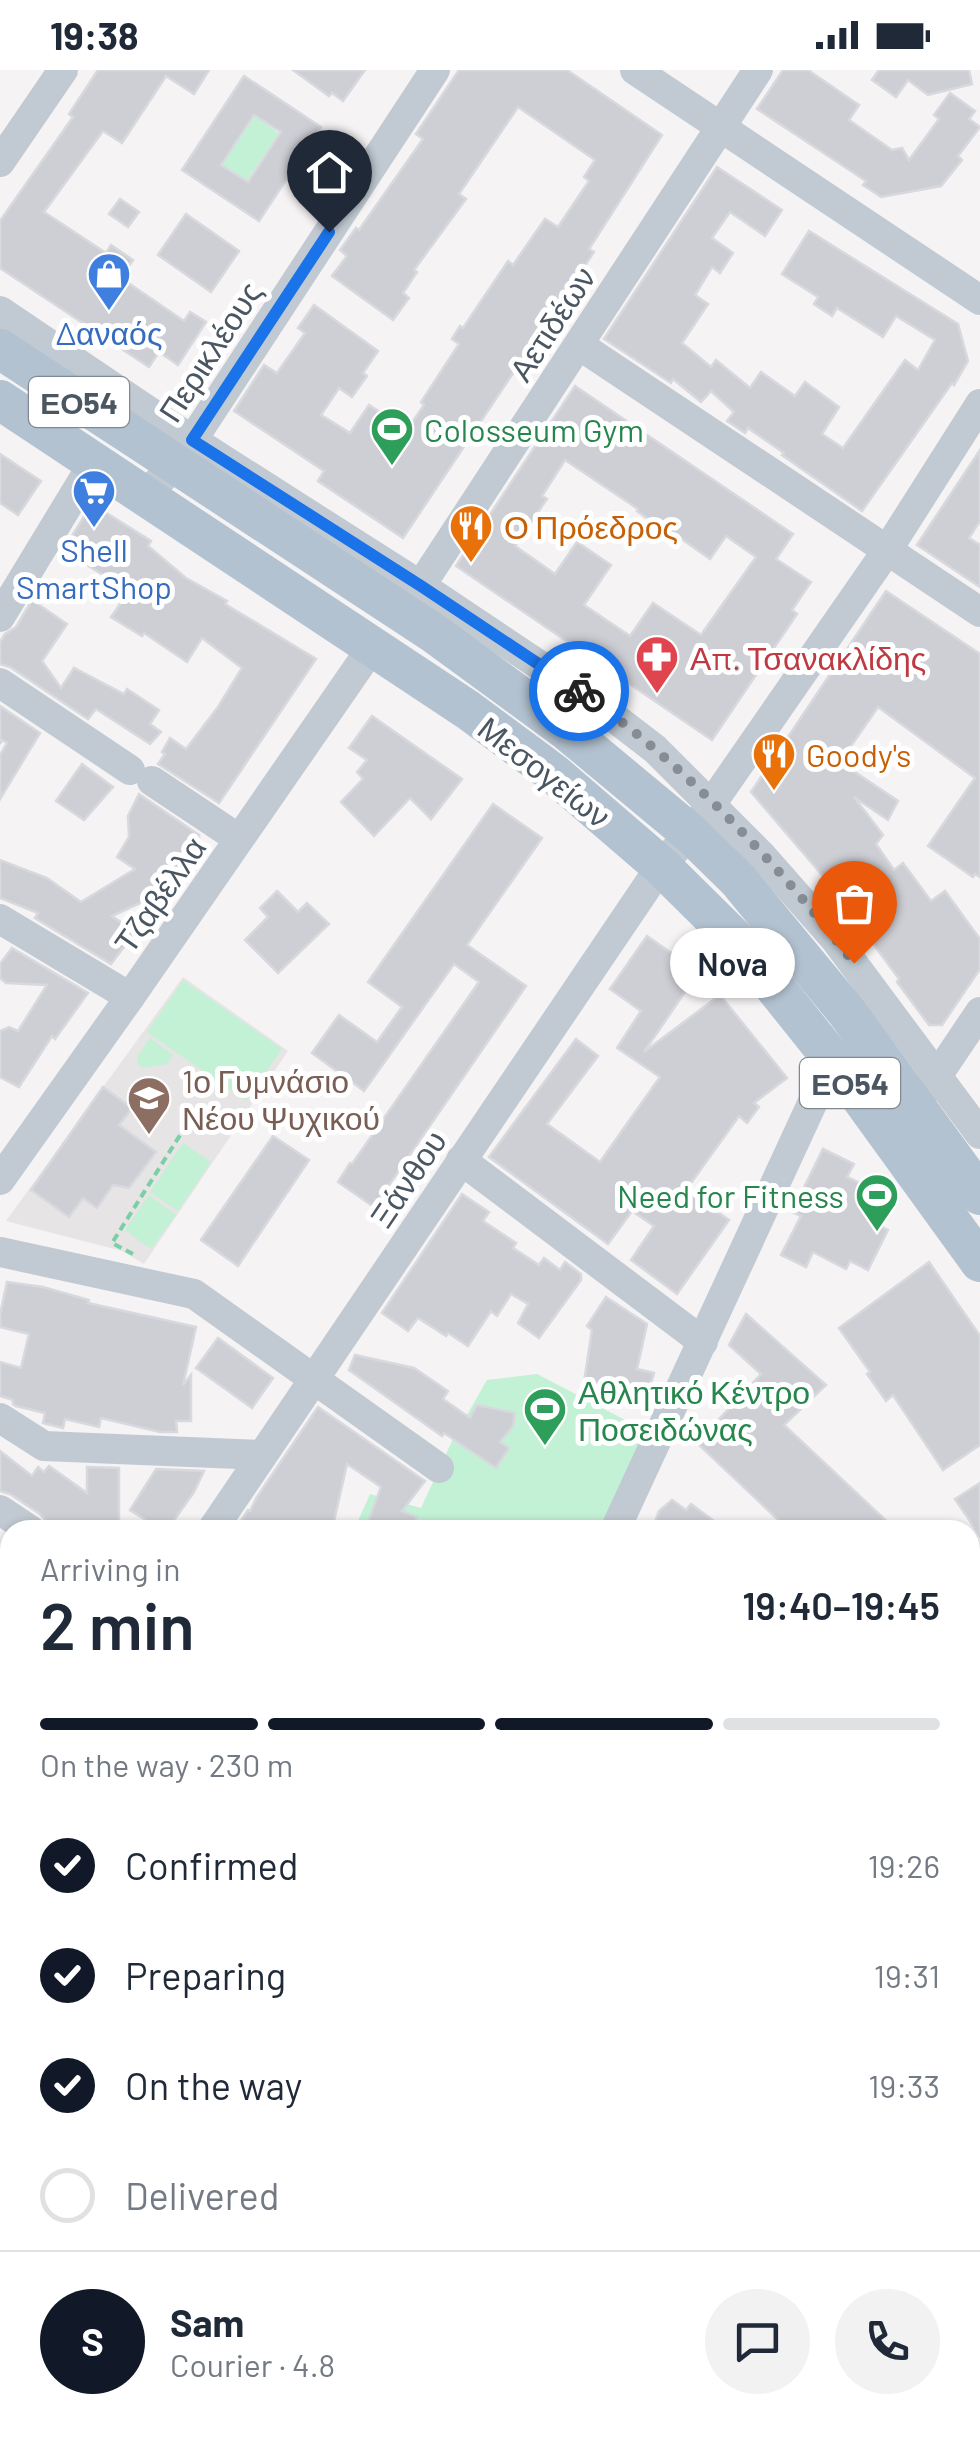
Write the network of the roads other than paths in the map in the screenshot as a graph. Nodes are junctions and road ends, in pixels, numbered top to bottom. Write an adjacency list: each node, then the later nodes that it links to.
1 (63, 70): 7 (street)
2 (412, 70): 14 (street, Περικλέους)
3 (436, 70): 14 (street, Περικλέους)
4 (635, 70): 6 (street)
5 (758, 70): 6 (street, Αετιδέων)
6 (720, 128): 8 (street); 10 (street, Αετιδέων)
7 (0, 162)
8 (980, 300)
9 (0, 311): 14 (street, Μεσογείων)
10 (579, 345): 17 (street); 18 (street, Αετιδέων)
11 (0, 350): 14 (main road, Μεσογείων / ΕΟ54)
12 (0, 400): 15 (main road, Μεσογείων / ΕΟ54)
13 (980, 404): 17 (street, Ξάνθου)
14 (175, 447): 16 (street, Περικλέους); 18 (main road, Μεσογείων / ΕΟ54)
15 (94, 462): 16 (main road, Μεσογείων / ΕΟ54); 20 (street)
16 (144, 494): 21 (main road, Μεσογείων / ΕΟ54)
17 (886, 552): 19 (street); 23 (street, Ξάνθου)
18 (420, 611): 21 (main road); 23 (main road, Μεσογείων / ΕΟ54)
19 (980, 612)
20 (0, 617)
21 (373, 646): 24 (street, Τζαβέλλα); 25 (main road, Μεσογείων / ΕΟ54)
22 (0, 684): 24 (street)
23 (701, 818): 25 (street, Ξάνθου); 30 (main road, Μεσογείων / ΕΟ54)
24 (239, 839): 27 (street, Τζαβέλλα)
25 (661, 866): 29 (main road, Μεσογείων / ΕΟ54); 32 (street, Ξάνθου)
26 (0, 919): 27 (street)
27 (130, 997): 33 (street, Τζαβέλλα)
28 (980, 1012): 30 (street)
29 (840, 1070): 36 (main road, Μεσογείων / ΕΟ54); 37 (street)
30 (927, 1091): 31 (street, Μεσογείων); 34 (main road, Μεσογείων / ΕΟ54)
31 (980, 1134)
32 (461, 1160): 37 (street); 38 (street, Ξάνθου)
33 (0, 1180)
34 (980, 1195)
35 (0, 1252): 38 (street)
36 (980, 1262)
37 (703, 1342): 43 (street)
38 (312, 1378): 40 (street, Ξάνθου); 41 (street)
39 (0, 1418): 40 (street)
40 (262, 1456): 42 (street, Ξάνθου)
41 (439, 1468)
42 (219, 1520)
43 (620, 1520)

